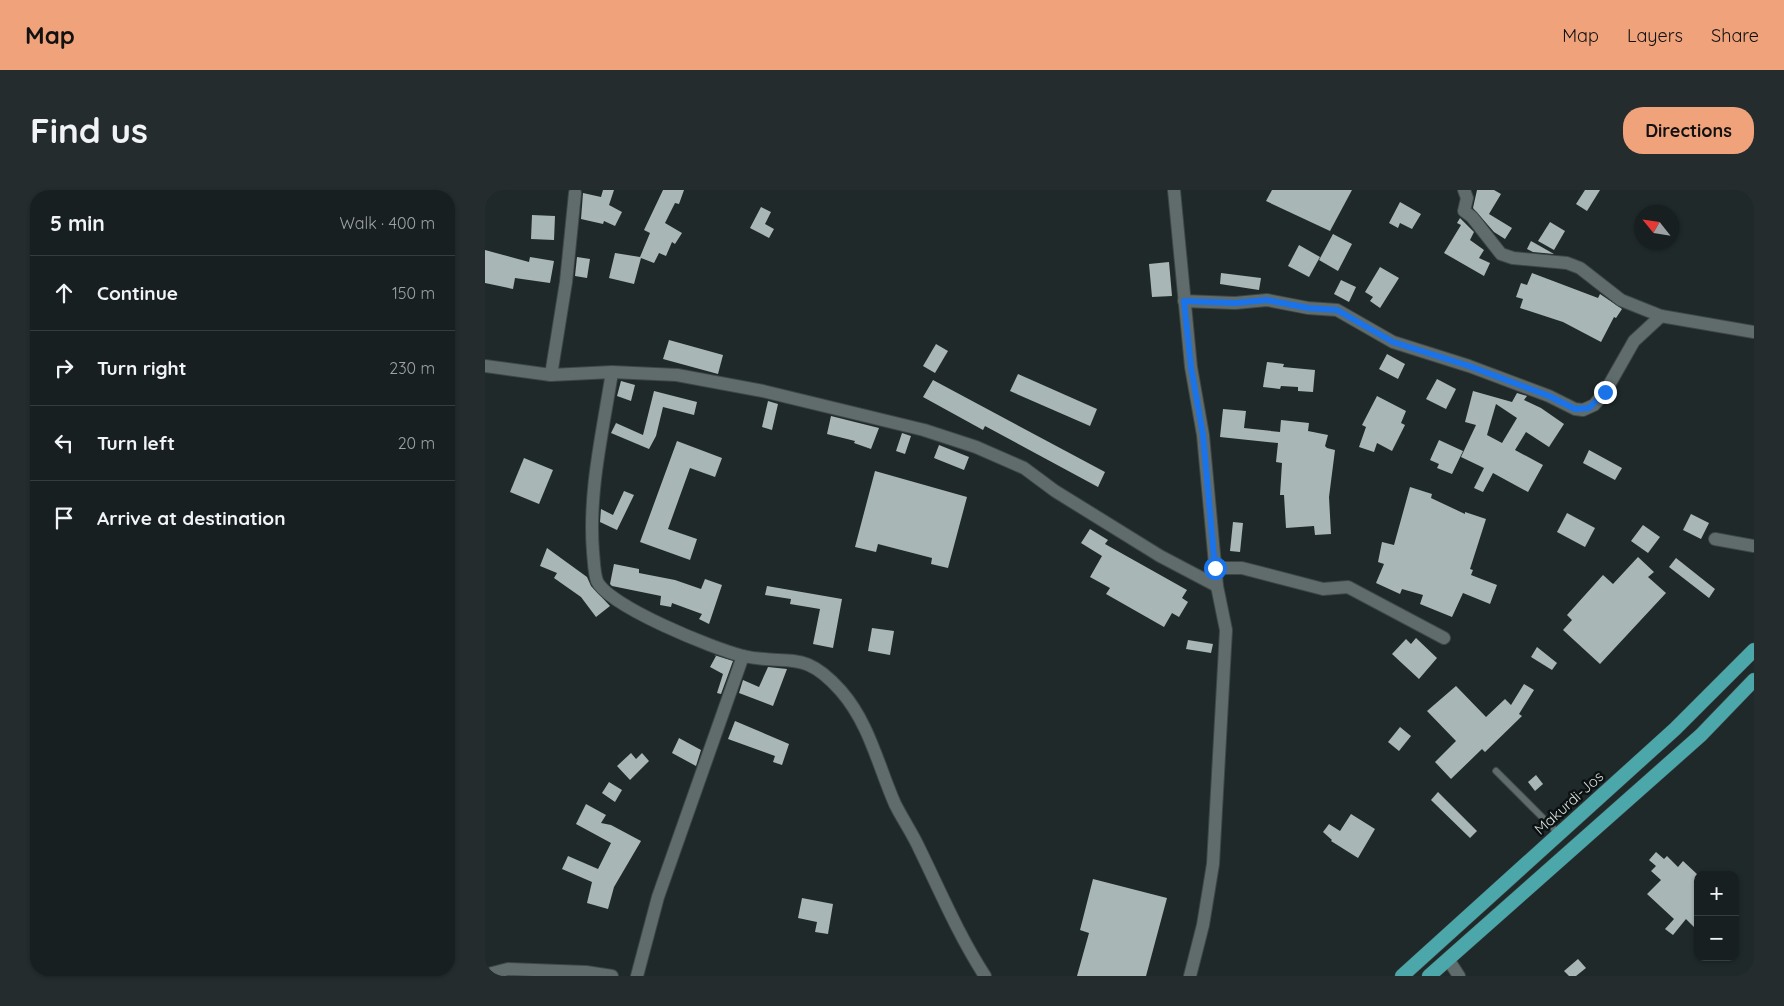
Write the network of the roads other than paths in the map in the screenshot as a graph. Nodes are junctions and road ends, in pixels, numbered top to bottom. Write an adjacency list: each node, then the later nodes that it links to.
1 (1173, 190): 4 (street)
2 (1464, 190): 5 (street)
3 (575, 193): 9 (street)
4 (1184, 301): 5 (street); 12 (street)
5 (1661, 316): 6 (street)
6 (1754, 332)
7 (485, 366): 9 (street)
8 (612, 372): 9 (street); 13 (street); 16 (street)
9 (551, 375)
10 (1715, 539): 11 (street)
11 (1754, 546)
12 (1215, 568): 13 (street); 14 (street)
13 (1217, 586): 25 (street)
14 (1444, 638)
15 (1754, 650): 19 (highway, Makurdi-Jos)
16 (743, 656): 23 (street); 24 (street)
17 (1754, 680): 20 (highway)
18 (1496, 771): 19 (lane)
19 (1559, 834): 26 (highway, Makurdi-Jos)
20 (1448, 960): 27 (highway); 28 (street)
21 (485, 975): 22 (street)
22 (612, 976)
23 (637, 976)
24 (985, 976)
25 (1190, 976)
26 (1402, 976)
27 (1429, 976)
28 (1459, 976)

